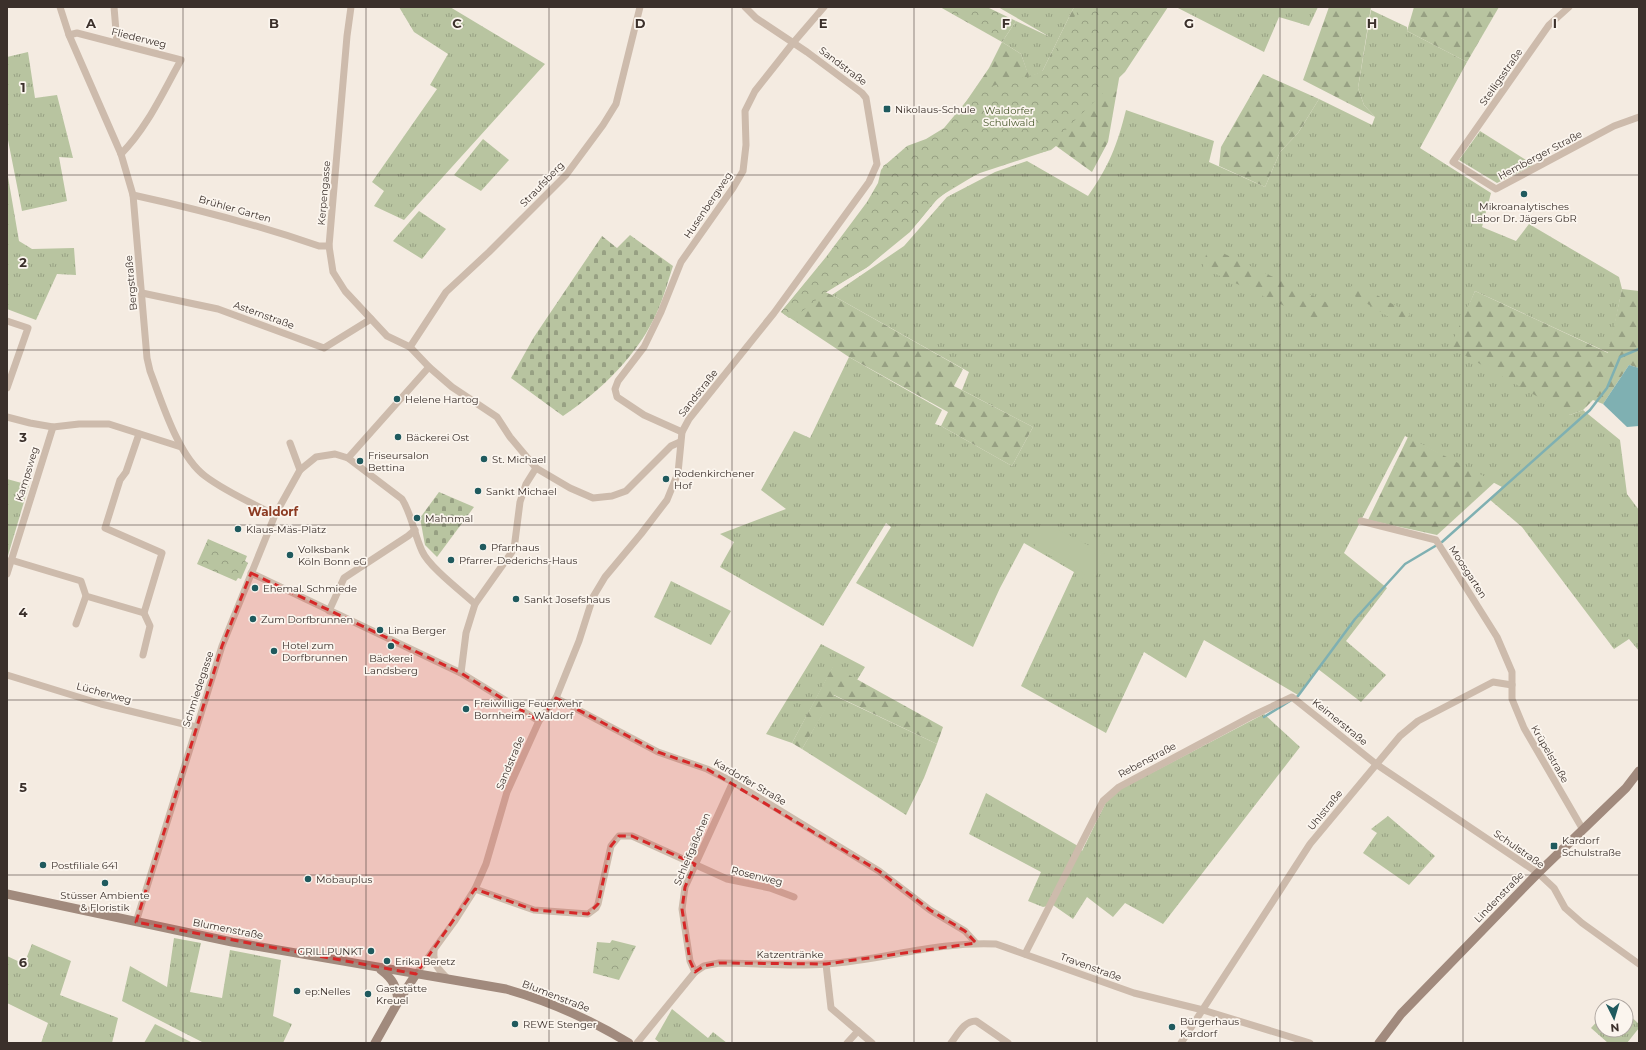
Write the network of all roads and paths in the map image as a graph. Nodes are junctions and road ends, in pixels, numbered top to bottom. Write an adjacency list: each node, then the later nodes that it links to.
1 (60, 7): 8 (street, Bergstraße)
2 (114, 7): 9 (street)
3 (351, 7): 15 (street, Kerpengasse)
4 (640, 7): 19 (street, Straufsberg)
5 (745, 7): 10 (street, Sandstraße)
6 (824, 7): 10 (street, Husenbergweg)
7 (1569, 7): 13 (street, Steiligsstraße)
8 (69, 35): 9 (street, Fliederweg); 12 (street, Bergstraße)
9 (117, 43): 12 (street, Fliederweg)
10 (793, 43): 25 (street, Husenbergweg); 25 (street, Sandstraße)
11 (1639, 117): 13 (street, Hemberger Straße)
12 (121, 154): 14 (street, Bergstraße)
13 (1453, 162)
14 (133, 195): 15 (street, Brühler Garten); 16 (street, Bergstraße)
15 (329, 246): 17 (street, Kerpengasse)
16 (142, 294): 17 (street, Asternstraße); 29 (street, Bergstraße)
17 (370, 319): 19 (street, Kerpengasse)
18 (7, 321): 21 (street)
19 (410, 347): 20 (street)
20 (429, 368): 30 (street); 31 (street)
21 (10, 370): 22 (street)
22 (7, 388)
23 (7, 417): 24 (street)
24 (53, 426): 26 (street); 36 (street, Kampsweg)
25 (682, 432): 27 (street, Sandstraße)
26 (139, 434): 29 (street); 42 (street)
27 (680, 442): 31 (street); 48 (street, Sandstraße)
28 (290, 443): 32 (street)
29 (181, 447): 33 (street, Bergstraße)
30 (348, 458): 32 (street, Schmiedegasse); 35 (street)
31 (536, 468): 40 (street)
32 (300, 470): 33 (street, Schmiedegasse)
33 (275, 515): 37 (street, Schmiedegasse)
34 (1362, 521): 47 (street, Moosgarten)
35 (415, 530): 40 (street); 41 (street)
36 (11, 560): 38 (street, Kampsweg); 39 (street)
37 (251, 573): 41 (street); 51 (street, Schmiedegasse)
38 (7, 574)
39 (86, 596): 42 (street); 43 (street)
40 (475, 604): 45 (street)
41 (328, 611): 45 (street)
42 (144, 613): 44 (street)
43 (76, 624)
44 (144, 655)
45 (462, 673): 50 (street)
46 (7, 675): 51 (street, Lücherweg)
47 (1512, 685): 52 (street, Uhlstraße); 55 (street, Krüpelstraße)
48 (556, 698): 50 (street, Sandstraße); 54 (street, Kardorfer Straße)
49 (1294, 699): 52 (street, Keimerstraße); 64 (street, Rebenstraße)
50 (539, 721): 58 (street, Sandstraße)
51 (196, 727): 61 (street, Schmiedegasse)
52 (1376, 764): 57 (street, Schulstraße); 72 (street, Uhlstraße)
53 (1639, 771): 55 (main road, Lindenstraße)
54 (733, 782): 56 (street, Schleifgäßchen); 62 (street, Kardorfer Straße)
55 (1582, 828): 57 (main road, Lindenstraße)
56 (695, 864): 58 (street, Rosenweg); 60 (street, Rosenweg); 68 (street, Schleifgäßchen)
57 (1538, 873): 66 (street, Schulstraße); 83 (main road, Lindenstraße)
58 (475, 889): 63 (street, Sandstraße)
59 (7, 894): 61 (main road, Blumenstraße)
60 (794, 896)
61 (136, 922): 67 (main road, Blumenstraße)
62 (976, 943): 64 (street, Travenstraße); 65 (street, Katzentränke)
63 (434, 951): 69 (street, Sandstraße); 70 (street)
64 (1026, 954): 72 (street, Travenstraße)
65 (826, 964): 68 (street, Katzentränke); 73 (street)
66 (1639, 964)
67 (380, 969): 69 (main road, Blumenstraße); 71 (main road)
68 (695, 972): 76 (street, Katzentränke)
69 (416, 974): 70 (main road, Blumenstraße); 71 (main road)
70 (447, 978): 75 (main road, Blumenstraße)
71 (398, 1002): 74 (main road)
72 (1203, 1010): 81 (street, Uhlstraße); 82 (street, Travenstraße)
73 (858, 1030): 77 (street); 78 (street)
74 (375, 1043)
75 (629, 1043)
76 (637, 1043)
77 (847, 1043)
78 (872, 1043)
79 (951, 1043): 80 (street)
80 (1008, 1043)
81 (1181, 1043)
82 (1310, 1043)
83 (1379, 1043)

